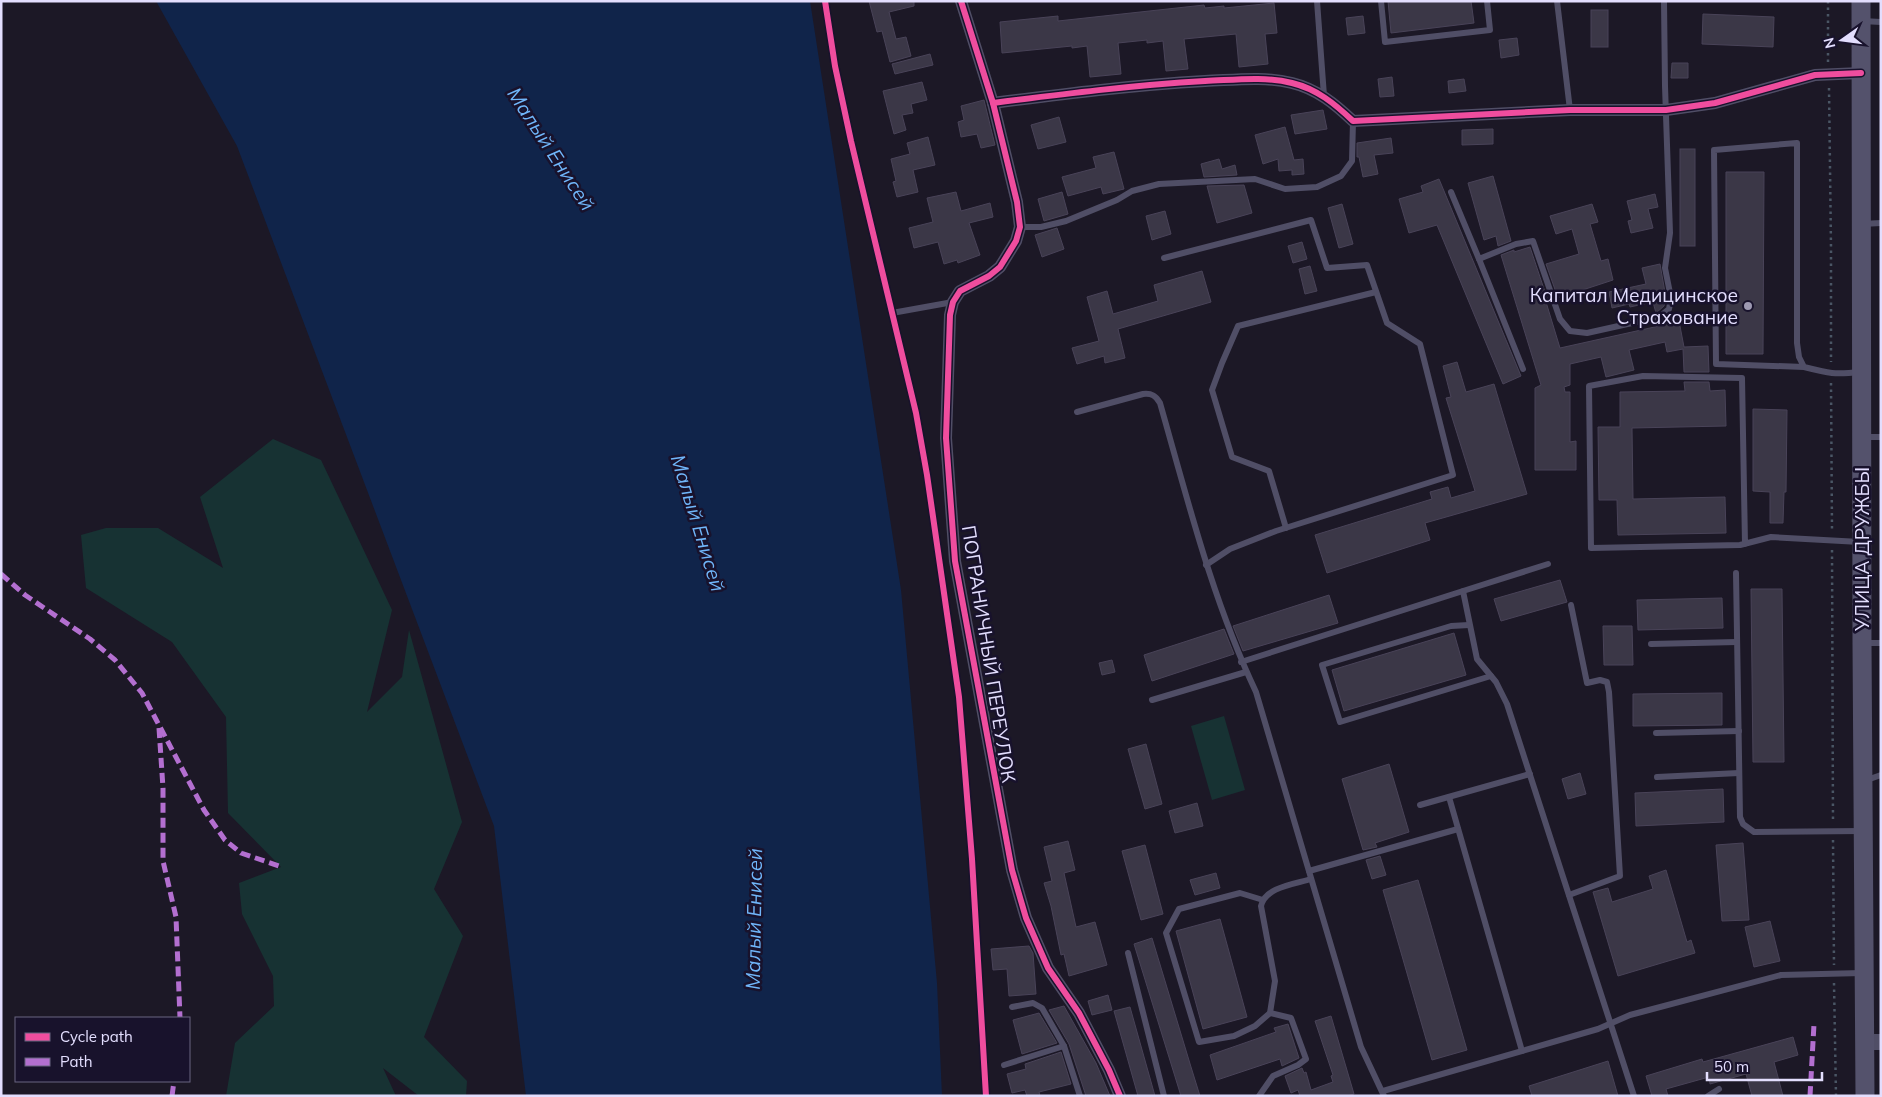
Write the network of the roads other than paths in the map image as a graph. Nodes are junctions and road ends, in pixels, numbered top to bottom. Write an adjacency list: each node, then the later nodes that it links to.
1 (961, 1): 12 (street)
2 (1317, 1): 11 (lane)
3 (1381, 1): 4 (lane)
4 (1487, 1)
5 (1557, 1): 13 (lane)
6 (1664, 1): 14 (lane)
7 (1861, 1): 8 (main road, УЛИЦА ДРУЖБЫ)
8 (1861, 21): 9 (lane); 10 (main road, УЛИЦА ДРУЖБЫ)
9 (1881, 22)
10 (1861, 73): 14 (street); 18 (main road, УЛИЦА ДРУЖБЫ)
11 (1324, 96): 12 (street); 15 (street)
12 (993, 103): 19 (street)
13 (1570, 110): 14 (street); 15 (street)
14 (1666, 110): 21 (lane)
15 (1353, 121): 19 (lane)
16 (1451, 192): 21 (lane)
17 (1881, 223): 18 (lane)
18 (1861, 224): 27 (main road, УЛИЦА ДРУЖБЫ)
19 (1020, 227): 23 (street)
20 (1164, 258): 22 (lane)
21 (1478, 259): 26 (lane)
22 (1376, 292): 31 (lane); 31 (lane)
23 (953, 302): 24 (lane); 75 (street, ПОГРАНИЧНЫЙ ПЕРЕУЛОК)
24 (892, 312)
25 (1804, 367): 25 (lane); 27 (lane)
26 (1523, 369)
27 (1862, 372): 29 (main road, УЛИЦА ДРУЖБЫ)
28 (1077, 412): 35 (lane)
29 (1862, 437): 30 (lane); 32 (main road, УЛИЦА ДРУЖБЫ)
30 (1881, 437)
31 (1286, 528): 35 (lane)
32 (1862, 542): 33 (lane); 41 (main road, УЛИЦА ДРУЖБЫ)
33 (1745, 544): 33 (lane)
34 (1548, 564): 37 (lane)
35 (1206, 565): 44 (lane)
36 (1736, 573): 40 (lane)
37 (1463, 591): 39 (lane); 44 (lane)
38 (1571, 605): 61 (lane)
39 (1469, 625): 46 (lane); 46 (lane)
40 (1737, 642): 43 (lane); 48 (lane)
41 (1862, 642): 42 (lane); 54 (main road, УЛИЦА ДРУЖБЫ)
42 (1881, 643)
43 (1651, 644)
44 (1242, 662): 45 (lane)
45 (1246, 672): 47 (lane); 59 (lane)
46 (1491, 676): 51 (lane)
47 (1152, 700)
48 (1739, 731): 49 (lane); 50 (lane)
49 (1656, 733)
50 (1739, 773): 53 (lane); 58 (lane)
51 (1530, 774): 55 (lane); 61 (lane)
52 (1881, 775): 54 (lane)
53 (1657, 777)
54 (1863, 782): 58 (main road, УЛИЦА ДРУЖБЫ)
55 (1448, 796): 56 (lane); 57 (lane)
56 (1420, 805)
57 (1458, 829): 59 (lane); 70 (lane)
58 (1864, 831): 64 (main road, УЛИЦА ДРУЖБЫ)
59 (1309, 871): 60 (lane)
60 (1311, 879): 62 (lane); 73 (lane)
61 (1569, 895): 67 (lane)
62 (1263, 900): 66 (lane); 66 (lane)
63 (1128, 953): 76 (lane)
64 (1864, 973): 67 (lane); 68 (main road, УЛИЦА ДРУЖБЫ)
65 (1012, 1007): 69 (lane)
66 (1270, 1013): 77 (lane)
67 (1611, 1023): 70 (lane); 78 (lane)
68 (1873, 1042): 80 (main road, УЛИЦА ДРУЖБЫ)
69 (1064, 1046): 71 (lane); 74 (lane)
70 (1522, 1051): 73 (lane)
71 (1004, 1065)
72 (1719, 1089): 79 (lane)
73 (1384, 1094)
74 (1080, 1096)
75 (1120, 1096)
76 (1164, 1096)
77 (1259, 1096)
78 (1634, 1096)
79 (1708, 1096)
80 (1865, 1096)

